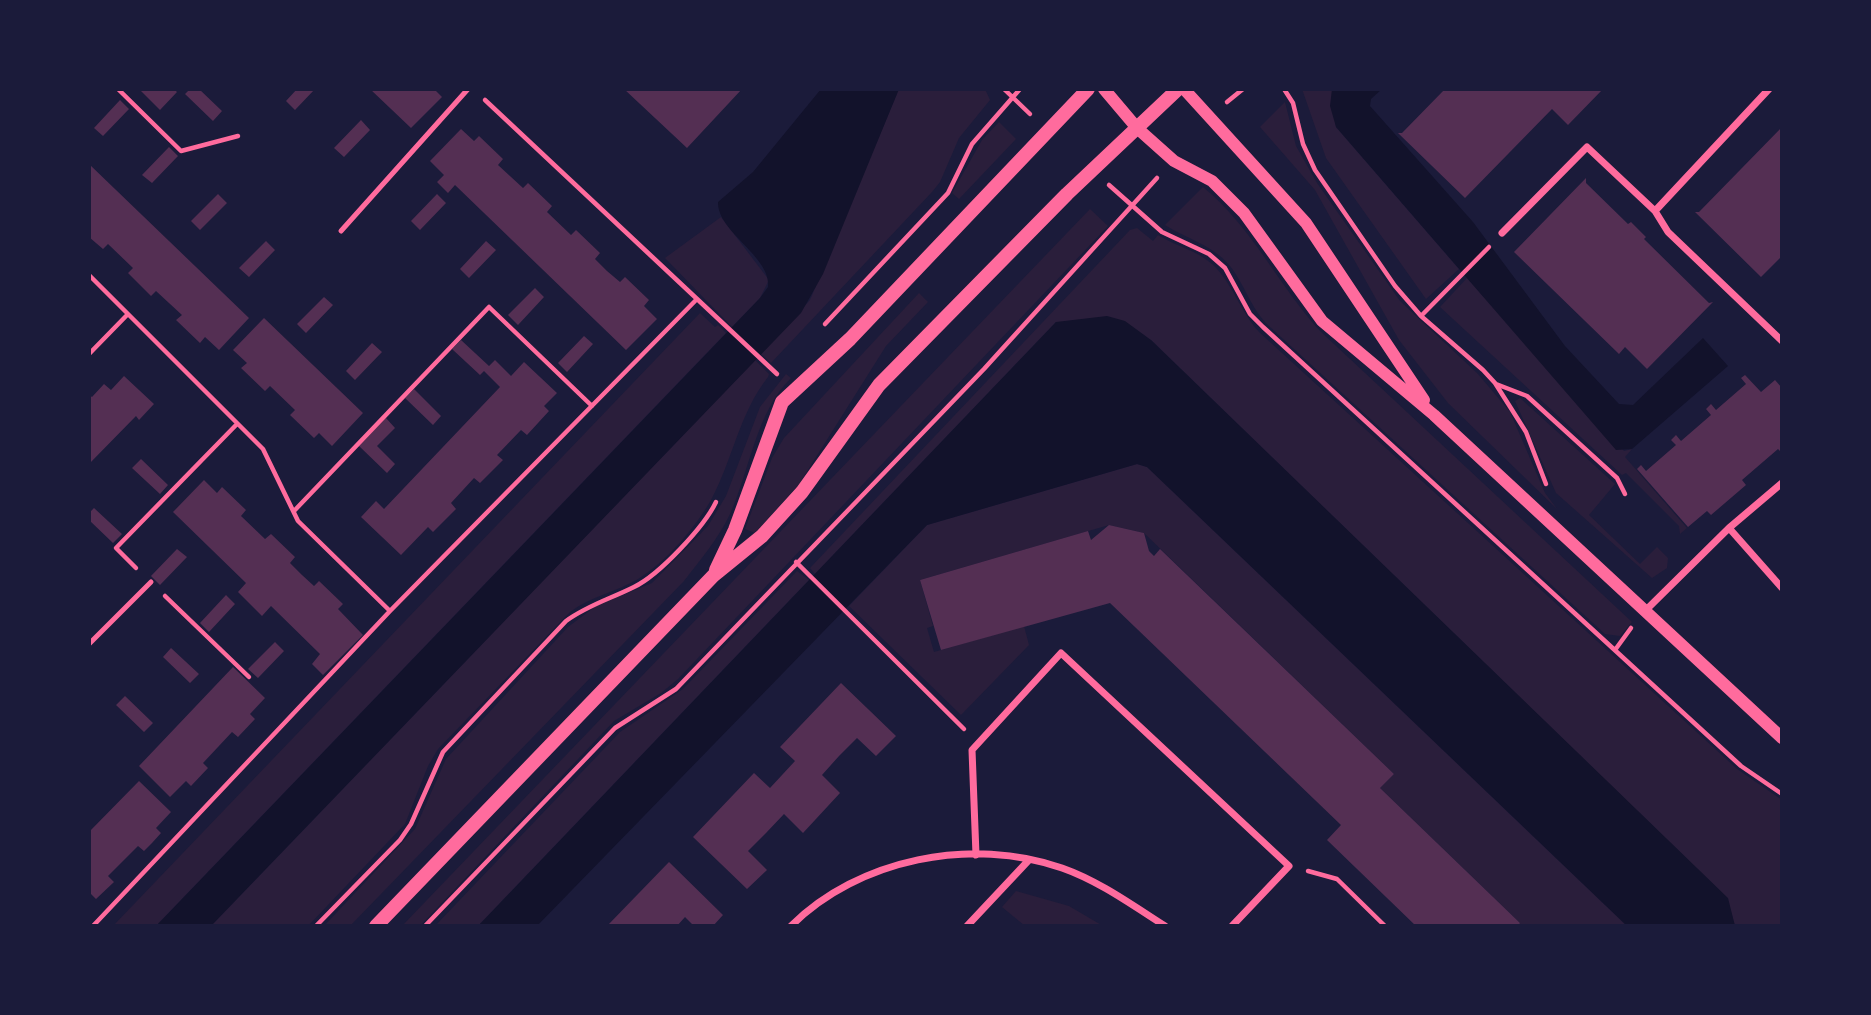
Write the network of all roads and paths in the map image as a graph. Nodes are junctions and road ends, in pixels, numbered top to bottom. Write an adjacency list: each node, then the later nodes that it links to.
1 (118, 89): 14 (path)
2 (468, 89): 16 (lane)
3 (1004, 89): 11 (path)
4 (1020, 89): 11 (path)
5 (1088, 89): 39 (main road)
6 (1104, 89): 13 (street)
7 (1178, 89): 13 (main road)
8 (1184, 89): 30 (street)
9 (1284, 89): 21 (path)
10 (1769, 89): 15 (street)
11 (1013, 97): 22 (path)
12 (483, 99): 19 (path)
13 (1136, 128): 30 (street); 39 (main road)
14 (238, 136)
15 (1655, 211): 17 (street); 23 (street)
16 (341, 230)
17 (1502, 233): 21 (path)
18 (89, 275): 20 (path)
19 (697, 299): 26 (path); 29 (path)
20 (128, 314): 24 (path); 31 (path)
21 (1420, 316): 27 (path)
22 (816, 334)
23 (1782, 341)
24 (89, 354)
25 (788, 365): 26 (path)
26 (778, 375): 28 (path)
27 (1495, 383): 33 (path); 34 (path)
28 (769, 384)
29 (592, 406): 36 (path); 42 (path)
30 (1434, 415): 43 (street)
31 (237, 424): 36 (path); 40 (path)
32 (1782, 483): 37 (street)
33 (1549, 488)
34 (1625, 494)
35 (717, 499): 53 (path)
36 (294, 511): 42 (path)
37 (1729, 528): 41 (street); 43 (street)
38 (796, 562): 47 (path); 48 (path); 55 (path)
39 (714, 575): 54 (main road)
40 (151, 582): 44 (lane); 45 (path)
41 (1782, 588)
42 (390, 611): 52 (path)
43 (1644, 612): 46 (street)
44 (89, 644)
45 (249, 677)
46 (1782, 738)
47 (977, 743): 49 (street); 51 (street)
48 (1782, 794)
49 (975, 855): 50 (street); 56 (street)
50 (1028, 861): 57 (street); 58 (street)
51 (1289, 866): 59 (street); 60 (path)
52 (93, 926)
53 (316, 926)
54 (376, 926)
55 (425, 926)
56 (791, 926)
57 (967, 926)
58 (1165, 926)
59 (1232, 926)
60 (1385, 926)

